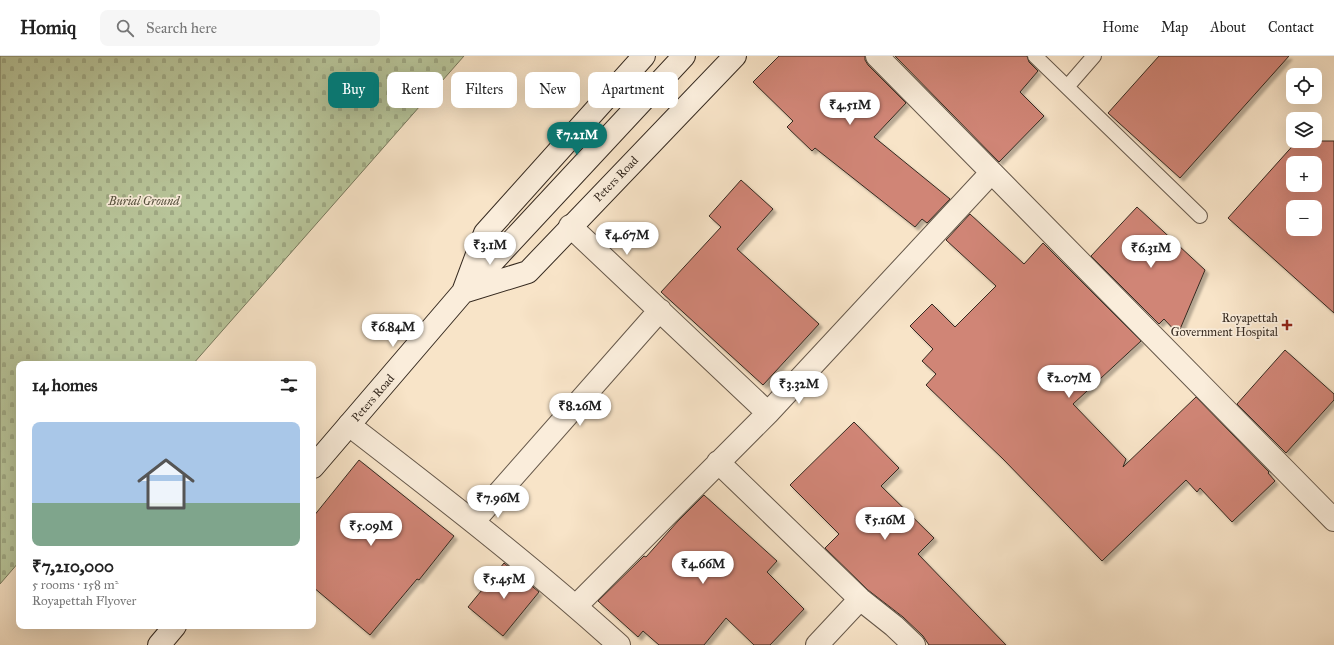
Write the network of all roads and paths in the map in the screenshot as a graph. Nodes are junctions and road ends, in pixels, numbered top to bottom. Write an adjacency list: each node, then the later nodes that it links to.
1 (644, 56): 11 (street, Peters Road)
2 (684, 56): 11 (street)
3 (735, 56): 10 (street, Peters Road)
4 (877, 56): 8 (street)
5 (1035, 56): 7 (lane)
6 (1094, 56): 7 (lane)
7 (1067, 87): 9 (lane)
8 (991, 173): 13 (street); 17 (street)
9 (1200, 216)
10 (570, 226): 11 (street, Peters Road); 12 (street)
11 (463, 292): 14 (street, Peters Road)
12 (660, 310): 13 (street); 18 (street)
13 (768, 413): 15 (street)
14 (349, 425): 16 (street, Peters Road); 18 (street)
15 (718, 462): 19 (street); 20 (street)
16 (316, 464)
17 (1334, 520)
18 (474, 521): 20 (street)
19 (860, 599): 22 (street); 23 (street)
20 (576, 606): 21 (street)
21 (619, 645)
22 (817, 645)
23 (914, 645)

